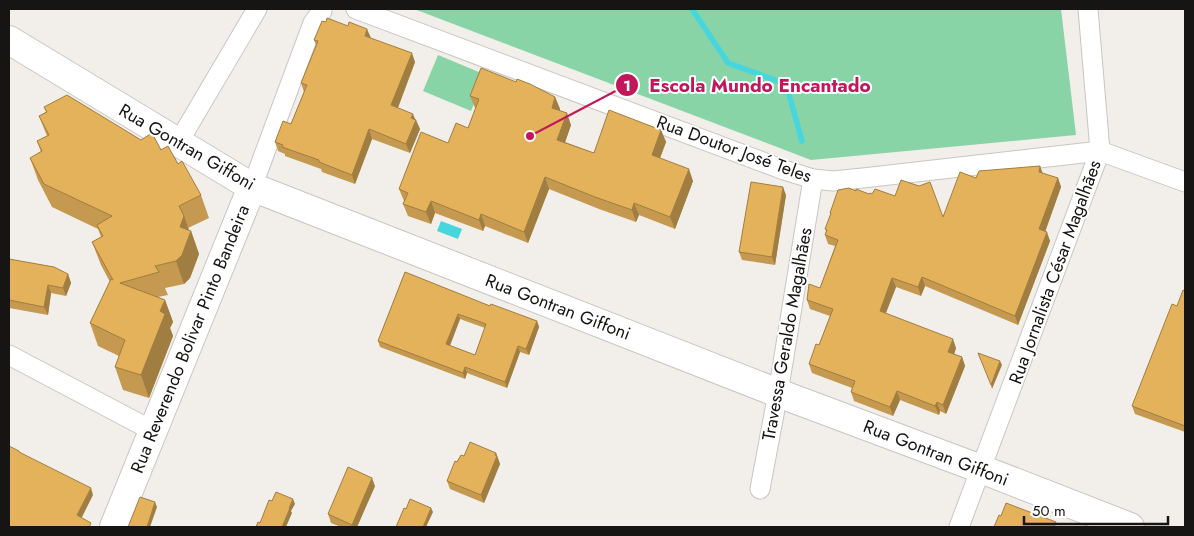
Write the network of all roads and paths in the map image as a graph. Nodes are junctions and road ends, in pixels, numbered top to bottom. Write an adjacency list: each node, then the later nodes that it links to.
1 (257, 9): 6 (street)
2 (323, 9): 10 (street, Rua Reverendo Bolivar Pinto Bandeira)
3 (356, 9): 8 (street, Rua Doutor José Teles)
4 (1088, 9): 7 (street, Rua Jornalista César Magalhães)
5 (9, 40): 6 (street, Rua Gontran Giffoni)
6 (178, 142): 10 (street, Rua Gontran Giffoni)
7 (1100, 151): 8 (street, Rua Doutor José Teles); 9 (street, Rua Doutor José Teles); 14 (street, Rua Jornalista César Magalhães)
8 (813, 179): 12 (street, Travessa Geraldo Magalhães)
9 (1185, 182)
10 (252, 187): 12 (street, Rua Gontran Giffoni); 13 (street, Rua Reverendo Bolivar Pinto Bandeira)
11 (9, 355): 13 (street)
12 (778, 393): 14 (street, Rua Gontran Giffoni); 15 (street, Travessa Geraldo Magalhães)
13 (153, 431): 16 (street, Rua Reverendo Bolivar Pinto Bandeira)
14 (981, 469): 17 (street, Rua Jornalista César Magalhães); 18 (street, Rua Gontran Giffoni)
15 (760, 489)
16 (114, 527)
17 (959, 527)
18 (1130, 527)

